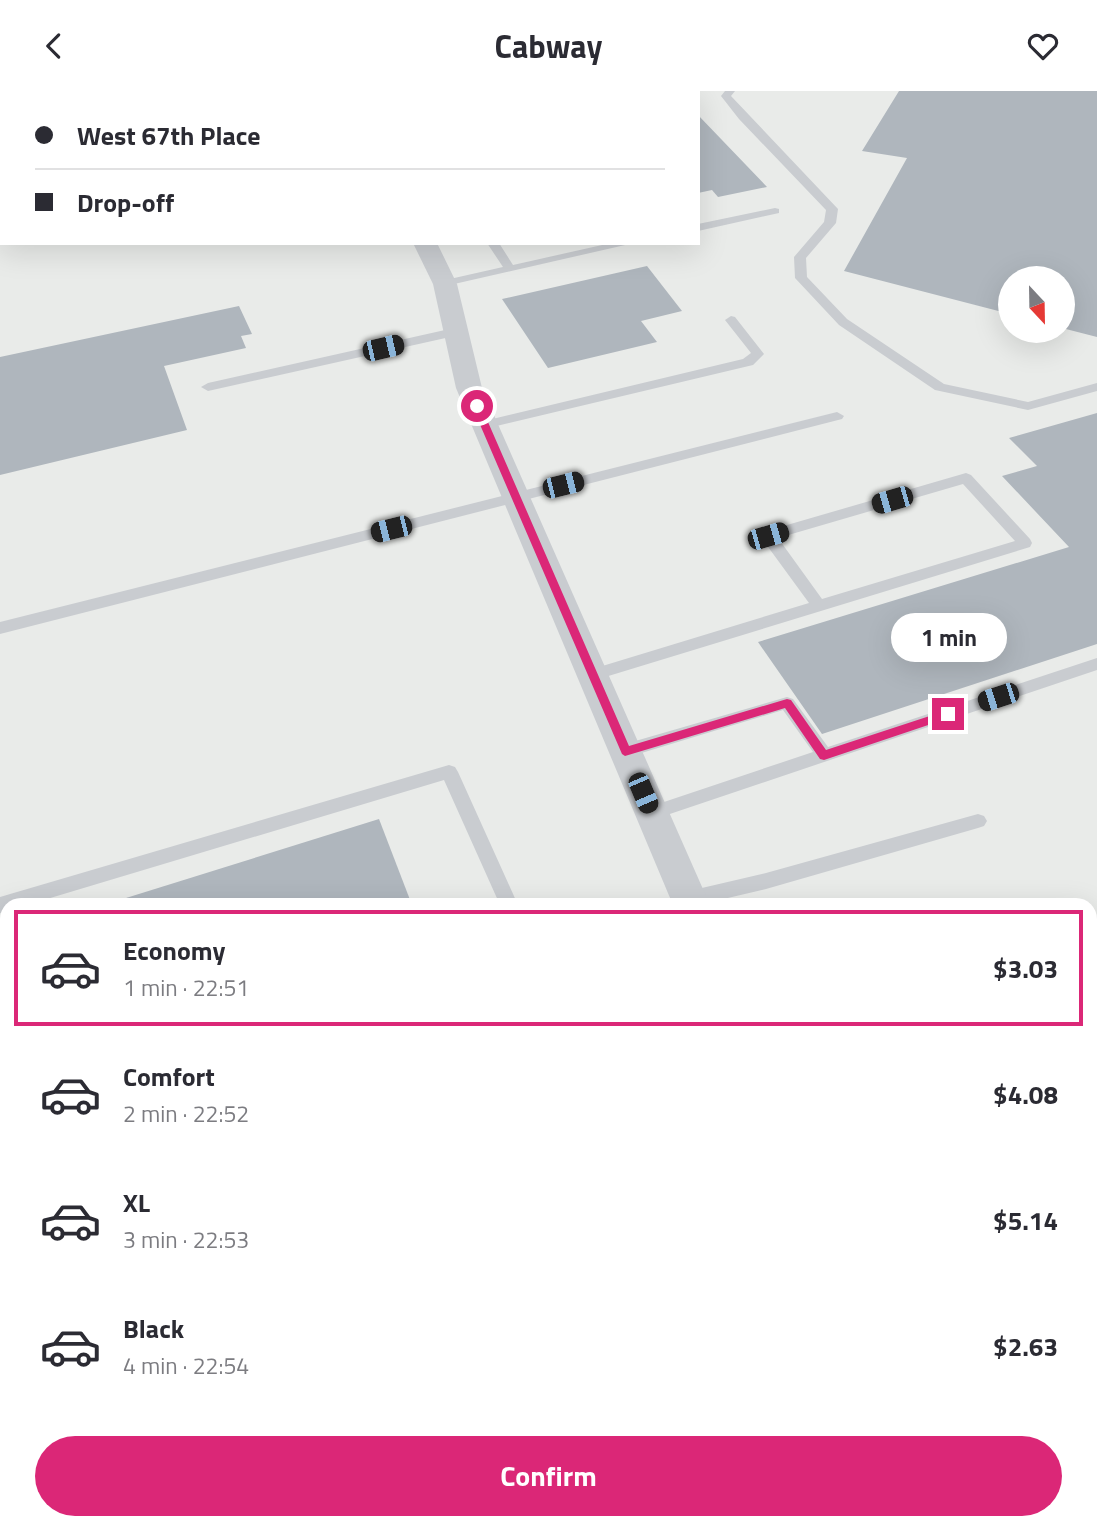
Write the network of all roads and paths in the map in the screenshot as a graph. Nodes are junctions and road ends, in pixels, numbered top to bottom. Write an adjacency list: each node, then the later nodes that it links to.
1 (725, 93): 12 (lane)
2 (775, 211): 3 (lane)
3 (700, 228)
4 (426, 245): 8 (street)
5 (494, 245): 7 (lane)
6 (619, 245): 7 (lane)
7 (510, 269): 8 (lane)
8 (445, 283): 10 (street)
9 (731, 320): 14 (lane)
10 (454, 332): 11 (lane); 14 (street)
11 (208, 387)
12 (1097, 387)
13 (837, 416): 15 (lane)
14 (485, 425): 15 (street)
15 (516, 497): 17 (lane); 19 (street)
16 (819, 605): 16 (lane); 19 (lane)
17 (0, 628)
18 (1097, 663): 21 (lane)
19 (592, 675): 20 (street)
20 (625, 751): 21 (lane); 22 (street)
21 (824, 755): 22 (lane)
22 (652, 813): 26 (street)
23 (978, 821): 27 (lane)
24 (24, 898): 25 (lane)
25 (506, 898)
26 (689, 898)
27 (705, 898)

